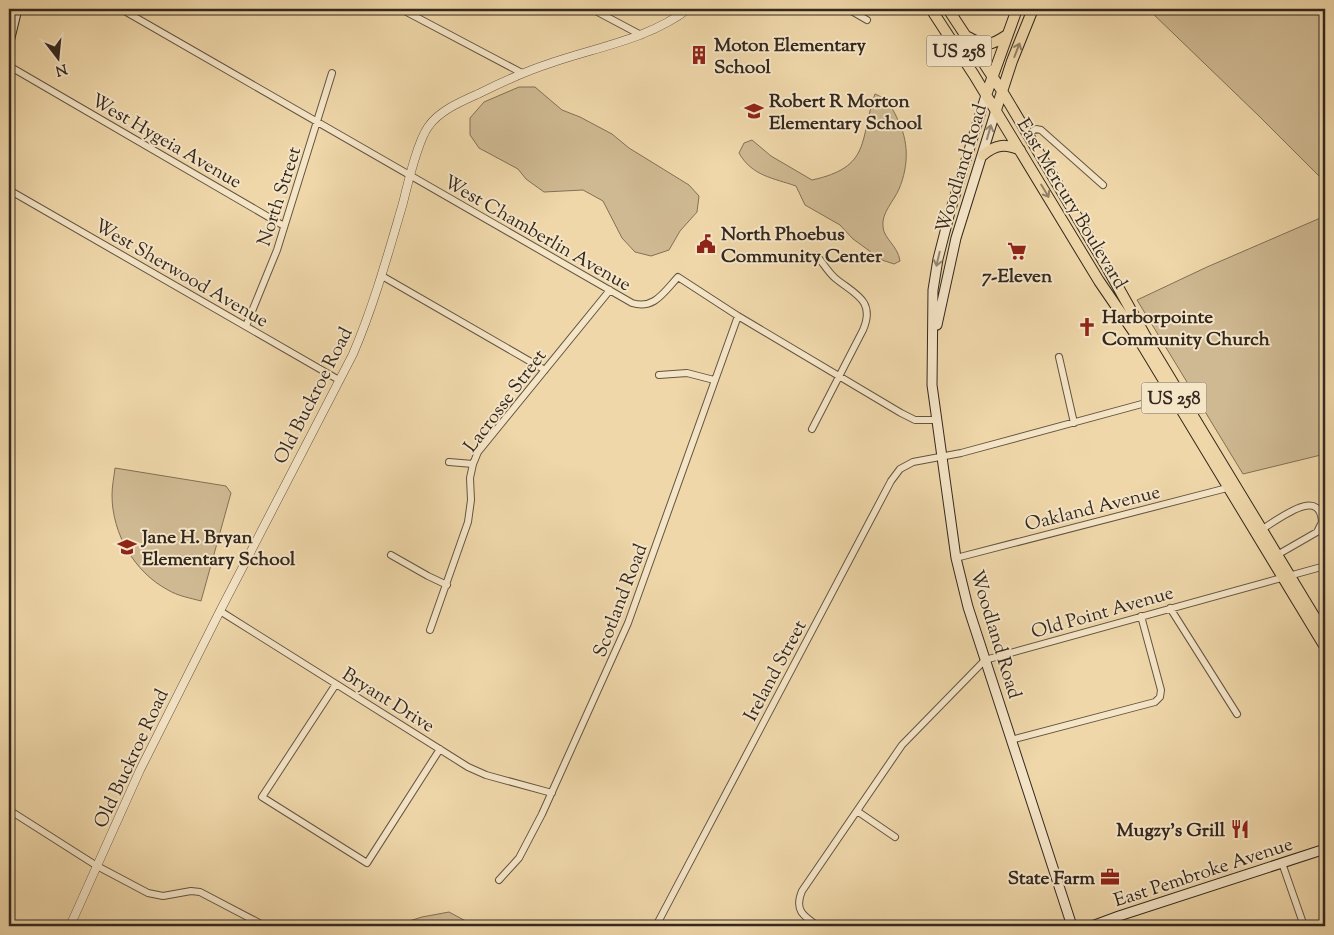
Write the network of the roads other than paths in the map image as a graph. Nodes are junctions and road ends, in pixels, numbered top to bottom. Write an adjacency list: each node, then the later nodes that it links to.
1 (17, 9): 15 (main road)
2 (121, 9): 23 (street, West Chamberlin Avenue)
3 (401, 9): 18 (street)
4 (592, 9): 12 (street)
5 (688, 9): 12 (street, Old Buckroe Road)
6 (848, 9): 11 (street)
7 (931, 9): 21 (main road, East Mercury Boulevard / US 258)
8 (948, 9): 14 (main road, East Mercury Boulevard / US 258)
9 (1017, 9): 13 (main road, Woodland Road)
10 (1033, 9): 20 (main road, Woodland Road, one-way to 10)
11 (867, 20)
12 (641, 35): 18 (street, Old Buckroe Road)
13 (1007, 35): 14 (main road); 19 (main road, Woodland Road)
14 (967, 37): 19 (main road, East Mercury Boulevard / US 258)
15 (9, 42)
16 (9, 66): 30 (street, West Hygeia Avenue)
17 (332, 73): 23 (street, North Street)
18 (522, 73): 27 (street, Old Buckroe Road)
19 (992, 76): 20 (main road, East Mercury Boulevard / US 258); 21 (main road, Woodland Road)
20 (1002, 91): 22 (main road, Woodland Road); 24 (main road, East Mercury Boulevard / US 258)
21 (986, 95): 22 (main road, East Mercury Boulevard / US 258); 31 (main road, Woodland Road)
22 (996, 110): 25 (main road, East Mercury Boulevard / US 258); 26 (main road, Woodland Road, one-way to 22)
23 (317, 123): 27 (street, West Chamberlin Avenue); 30 (street, North Street)
24 (1027, 134): 28 (street); 45 (main road, East Mercury Boulevard / US 258)
25 (1020, 150): 26 (main road); 45 (main road, East Mercury Boulevard / US 258, one-way to 45)
26 (983, 154): 32 (main road, Woodland Road)
27 (410, 176): 34 (street, Old Buckroe Road); 35 (street, West Chamberlin Avenue)
28 (1103, 185)
29 (9, 190): 37 (street, West Sherwood Avenue)
30 (284, 226): 37 (street, North Street)
31 (945, 232): 32 (main road); 38 (main road, Woodland Road, one-way to 38)
32 (956, 238): 38 (main road, Woodland Road)
33 (817, 256): 42 (street)
34 (382, 276): 40 (street); 43 (street, Old Buckroe Road)
35 (610, 290): 36 (street, West Chamberlin Avenue); 40 (street, Lacrosse Street)
36 (738, 316): 42 (street, West Chamberlin Avenue); 44 (street, Scotland Road)
37 (246, 326): 43 (street, West Sherwood Avenue)
38 (933, 342): 46 (main road, Woodland Road)
39 (1059, 357): 47 (street)
40 (545, 370): 51 (street, Lacrosse Street)
41 (659, 375): 44 (street)
42 (840, 376): 46 (street, West Chamberlin Avenue); 48 (street)
43 (339, 380): 61 (street, Old Buckroe Road)
44 (714, 380): 71 (street, Scotland Road)
45 (1176, 395): 47 (street, Ireland Street); 52 (main road, East Mercury Boulevard / US 258)
46 (937, 420): 49 (main road, Woodland Road)
47 (1074, 423): 49 (street, Ireland Street)
48 (812, 429)
49 (942, 457): 56 (main road, Woodland Road); 81 (street, Ireland Street)
50 (449, 462): 51 (street)
51 (473, 464): 59 (street, Lacrosse Street)
52 (1232, 486): 53 (main road, East Mercury Boulevard / US 258); 56 (street, Oakland Avenue); 58 (main road, East Mercury Boulevard / US 258)
53 (1262, 530): 55 (main road, East Mercury Boulevard / US 258); 55 (street)
54 (391, 555): 59 (street)
55 (1277, 555): 58 (main road, East Mercury Boulevard / US 258)
56 (956, 558): 66 (main road, Woodland Road)
57 (1325, 566): 58 (street, Old Point Avenue)
58 (1287, 577): 60 (street, Old Point Avenue); 64 (main road, East Mercury Boulevard / US 258); 65 (main road, East Mercury Boulevard / US 258)
59 (447, 585): 63 (street, Lacrosse Street)
60 (1170, 608): 62 (street, Old Point Avenue); 68 (street)
61 (220, 611): 67 (street, Bryant Drive); 77 (street, Old Buckroe Road)
62 (1141, 616): 66 (street, Old Point Avenue); 69 (street)
63 (430, 630)
64 (1325, 634)
65 (1325, 647)
66 (985, 660): 69 (main road, Woodland Road); 73 (street)
67 (336, 684): 70 (street, Bryant Drive); 70 (street)
68 (1237, 714)
69 (1011, 740): 83 (main road, Woodland Road)
70 (440, 749): 71 (street, Bryant Drive)
71 (552, 793): 78 (street, Scotland Road)
72 (9, 810): 77 (street)
73 (857, 811): 74 (street); 82 (street)
74 (895, 837)
75 (1325, 849): 76 (main road, East Pembroke Avenue)
76 (1282, 863): 84 (main road, East Pembroke Avenue); 85 (street)
77 (97, 866): 79 (street, Old Buckroe Road); 80 (street)
78 (499, 880)
79 (70, 926)
80 (265, 926)
81 (656, 926)
82 (818, 926)
83 (1072, 926)
84 (1092, 926)
85 (1304, 926)

